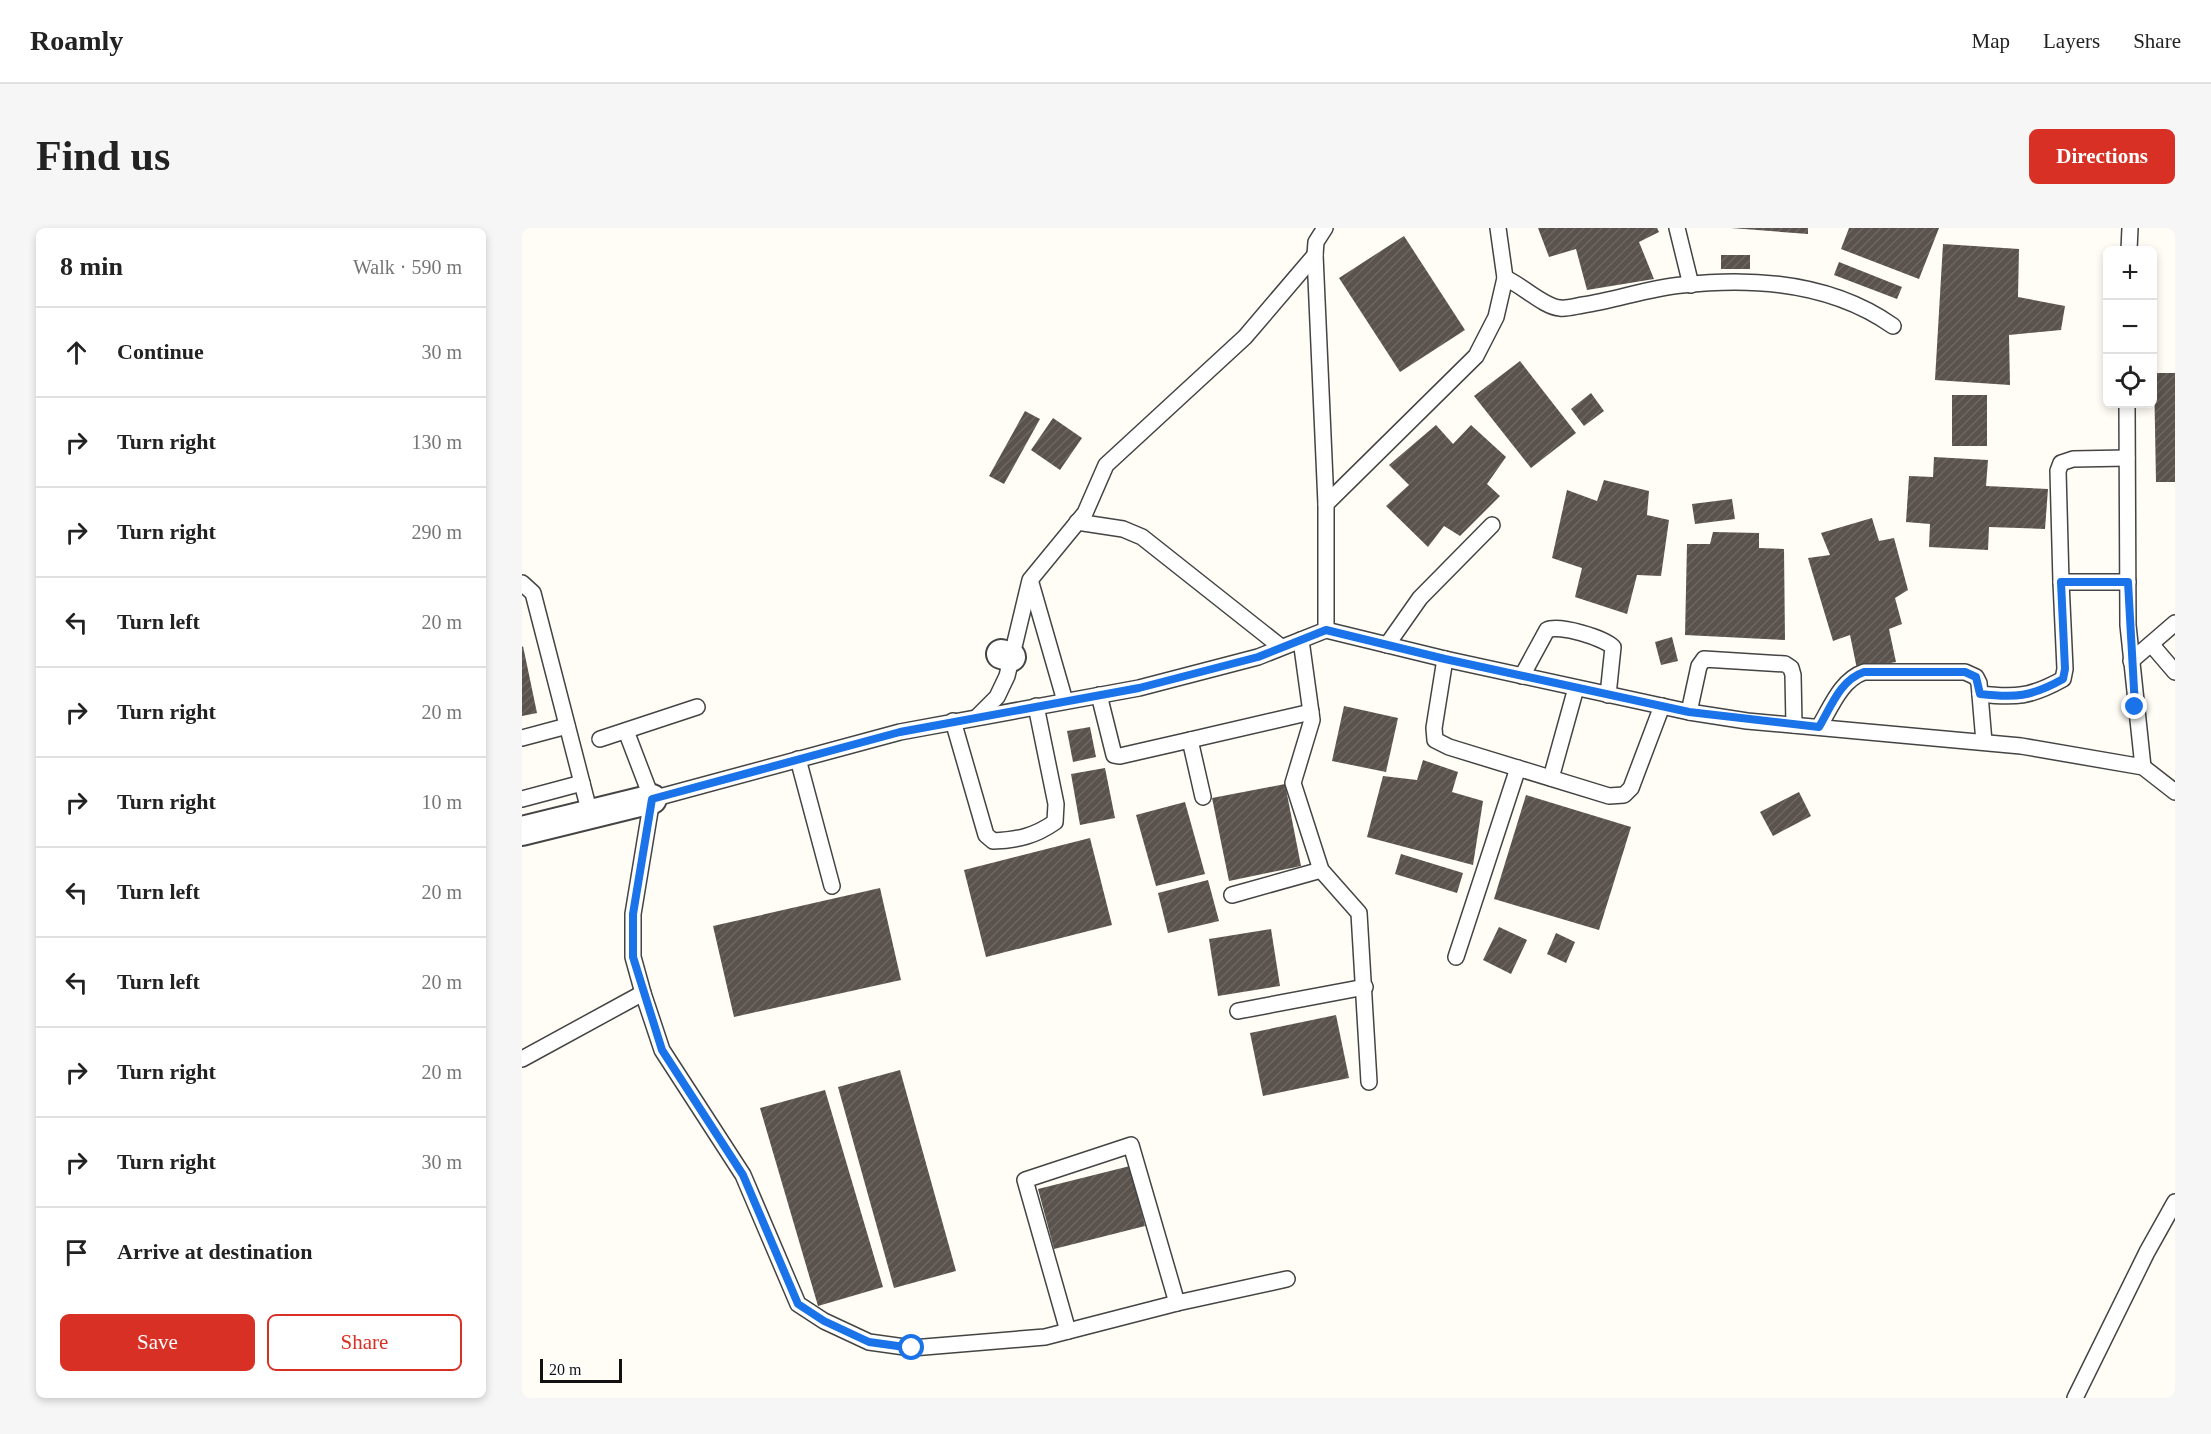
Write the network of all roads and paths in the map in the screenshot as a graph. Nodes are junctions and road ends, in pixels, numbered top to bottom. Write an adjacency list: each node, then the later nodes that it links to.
1 (1325, 228): 6 (lane)
2 (1498, 228): 7 (lane)
3 (1677, 228): 8 (lane)
4 (2130, 228): 5 (lane)
5 (2129, 246)
6 (1316, 255): 12 (lane); 13 (lane)
7 (1505, 278): 8 (lane); 12 (lane)
8 (1691, 285): 9 (lane)
9 (1893, 326)
10 (2127, 408): 11 (lane)
11 (2127, 458): 16 (lane); 17 (lane)
12 (1326, 504): 20 (lane)
13 (1077, 522): 15 (lane); 24 (lane)
14 (1492, 525): 23 (lane)
15 (1030, 580): 33 (lane); 39 (lane)
16 (2061, 582): 17 (lane); 30 (lane)
17 (2128, 582): 26 (lane)
18 (522, 583): 42 (lane)
19 (2175, 623): 22 (lane)
20 (1326, 630): 21 (lane); 23 (lane)
21 (1301, 640): 24 (lane); 37 (lane)
22 (2151, 644): 26 (lane); 27 (lane)
23 (1387, 645): 25 (lane)
24 (1281, 647): 31 (lane)
25 (1445, 659): 28 (lane); 51 (lane)
26 (2131, 661): 50 (lane)
27 (2175, 672)
28 (1522, 676): 29 (lane); 32 (lane)
29 (1576, 688): 32 (lane); 52 (lane)
30 (1980, 694): 43 (lane); 48 (lane)
31 (1099, 695): 33 (lane); 47 (lane)
32 (1608, 695): 35 (lane)
33 (1065, 701): 34 (lane)
34 (1036, 706): 39 (lane); 40 (lane)
35 (1662, 706): 38 (lane); 52 (lane)
36 (697, 707): 44 (lane)
37 (1311, 712): 47 (lane); 60 (lane)
38 (1689, 712): 41 (lane); 41 (lane)
39 (978, 716): 40 (lane)
40 (953, 721): 49 (lane)
41 (1794, 725): 43 (lane)
42 (567, 726): 45 (lane); 53 (lane)
43 (1819, 727): 48 (lane)
44 (626, 730): 46 (lane); 57 (lane)
45 (522, 738)
46 (600, 739)
47 (1190, 740): 55 (lane)
48 (1984, 742): 50 (lane)
49 (798, 759): 57 (lane); 61 (lane)
50 (2143, 767): 54 (lane)
51 (1518, 768): 52 (lane); 63 (lane)
52 (1551, 778)
53 (582, 783): 56 (lane); 58 (lane)
54 (2175, 792)
55 (1203, 797)
56 (522, 799)
57 (652, 799): 58 (street); 65 (lane)
58 (590, 814): 59 (street)
59 (522, 831)
60 (1321, 870): 62 (lane); 64 (lane)
61 (832, 886)
62 (1232, 895)
63 (1456, 957)
64 (1365, 987): 66 (lane); 68 (lane)
65 (643, 993): 67 (lane); 72 (lane)
66 (1238, 1011)
67 (522, 1059)
68 (1369, 1082)
69 (2175, 1202): 73 (lane)
70 (1287, 1279): 71 (lane)
71 (1177, 1303): 72 (lane); 72 (lane)
72 (1068, 1331)
73 (2075, 1398)

